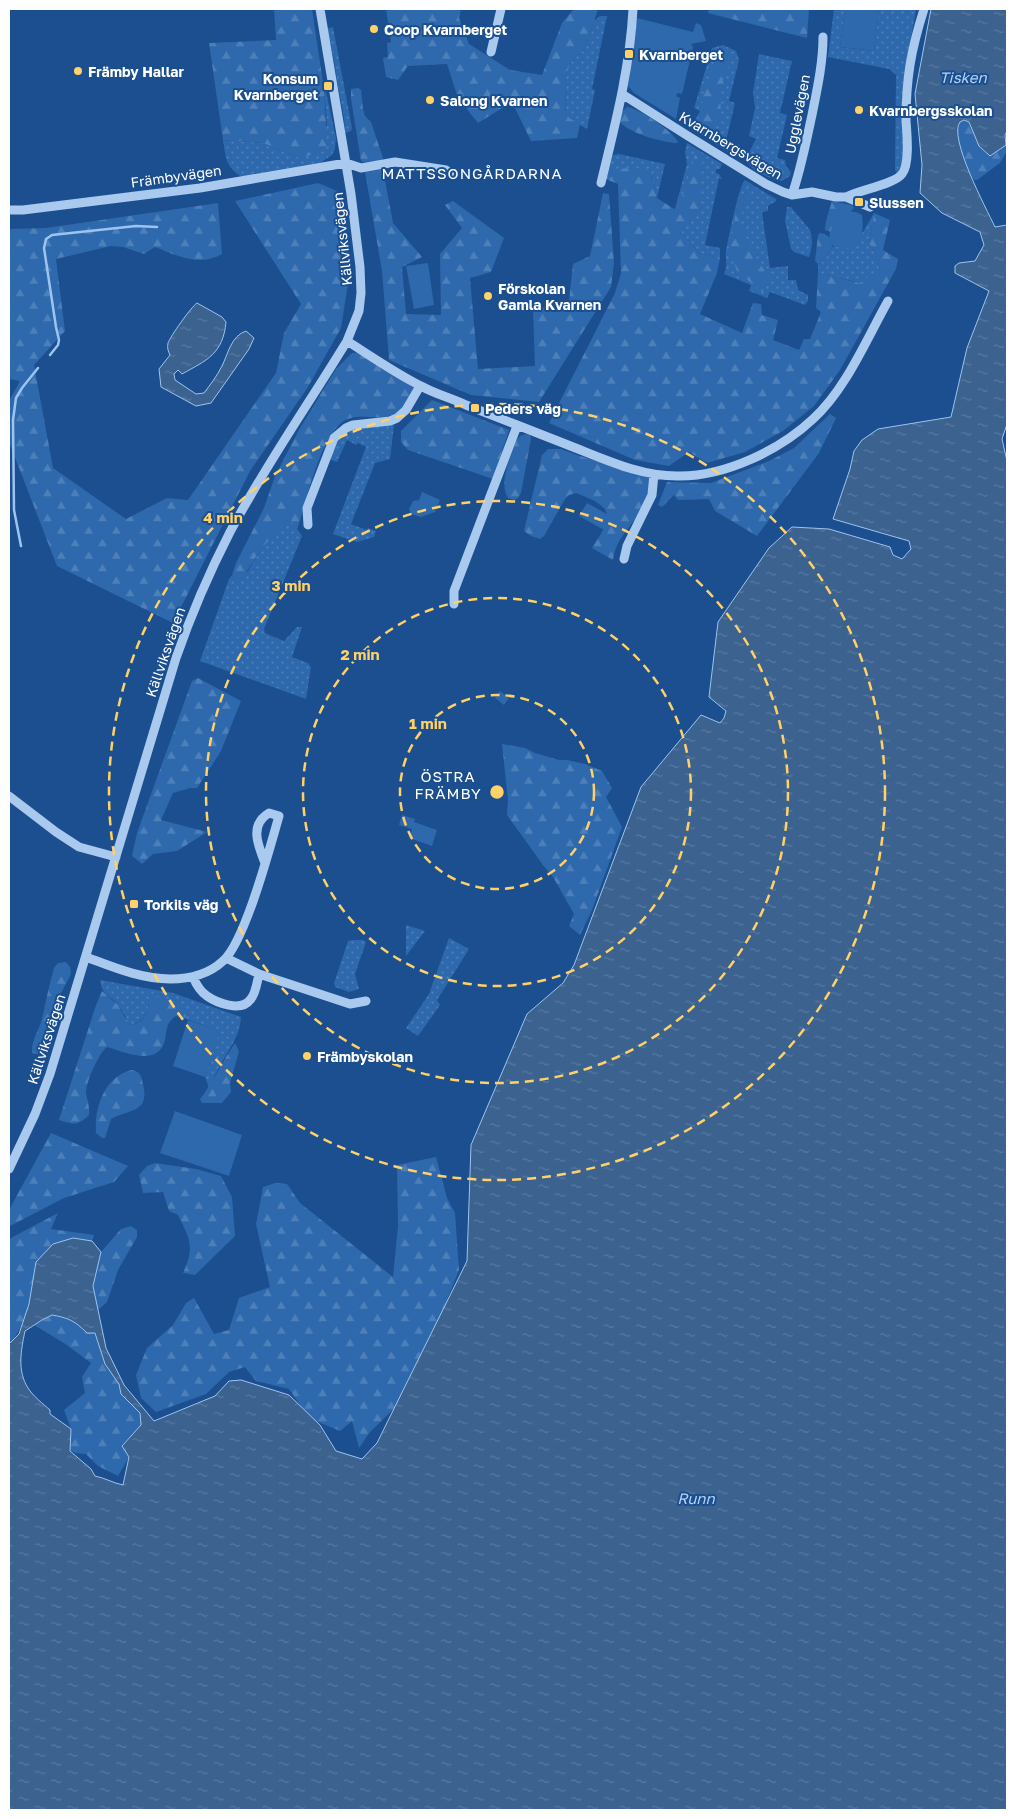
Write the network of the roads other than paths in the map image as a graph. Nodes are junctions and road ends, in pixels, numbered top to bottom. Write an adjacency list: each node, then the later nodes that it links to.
1 (320, 9): 8 (street, Källviksvägen)
2 (501, 9): 6 (street)
3 (633, 9): 7 (street)
4 (924, 9): 12 (street)
5 (823, 37): 11 (street, Ugglevägen)
6 (491, 52)
7 (622, 94): 10 (street); 11 (street, Kvarnbergsvägen)
8 (346, 163): 9 (street); 14 (street, Främbyvägen); 16 (street, Källviksvägen)
9 (450, 173)
10 (601, 183)
11 (792, 195): 12 (street, Kvarnbergsvägen)
12 (846, 197): 13 (street)
13 (870, 207)
14 (9, 210)
15 (888, 301): 19 (street)
16 (347, 341): 17 (street); 24 (street, Källviksvägen)
17 (420, 386): 18 (street); 20 (street)
18 (517, 426): 19 (street); 22 (street)
19 (654, 474): 21 (street)
20 (308, 525)
21 (624, 560)
22 (454, 604)
23 (9, 796): 24 (street)
24 (116, 857): 26 (street, Källviksvägen)
25 (265, 863): 25 (street); 27 (street)
26 (86, 957): 29 (street); 31 (street, Källviksvägen)
27 (226, 958): 28 (street); 29 (street)
28 (259, 974): 29 (street); 30 (street)
29 (193, 977)
30 (366, 1001)
31 (9, 1169)

